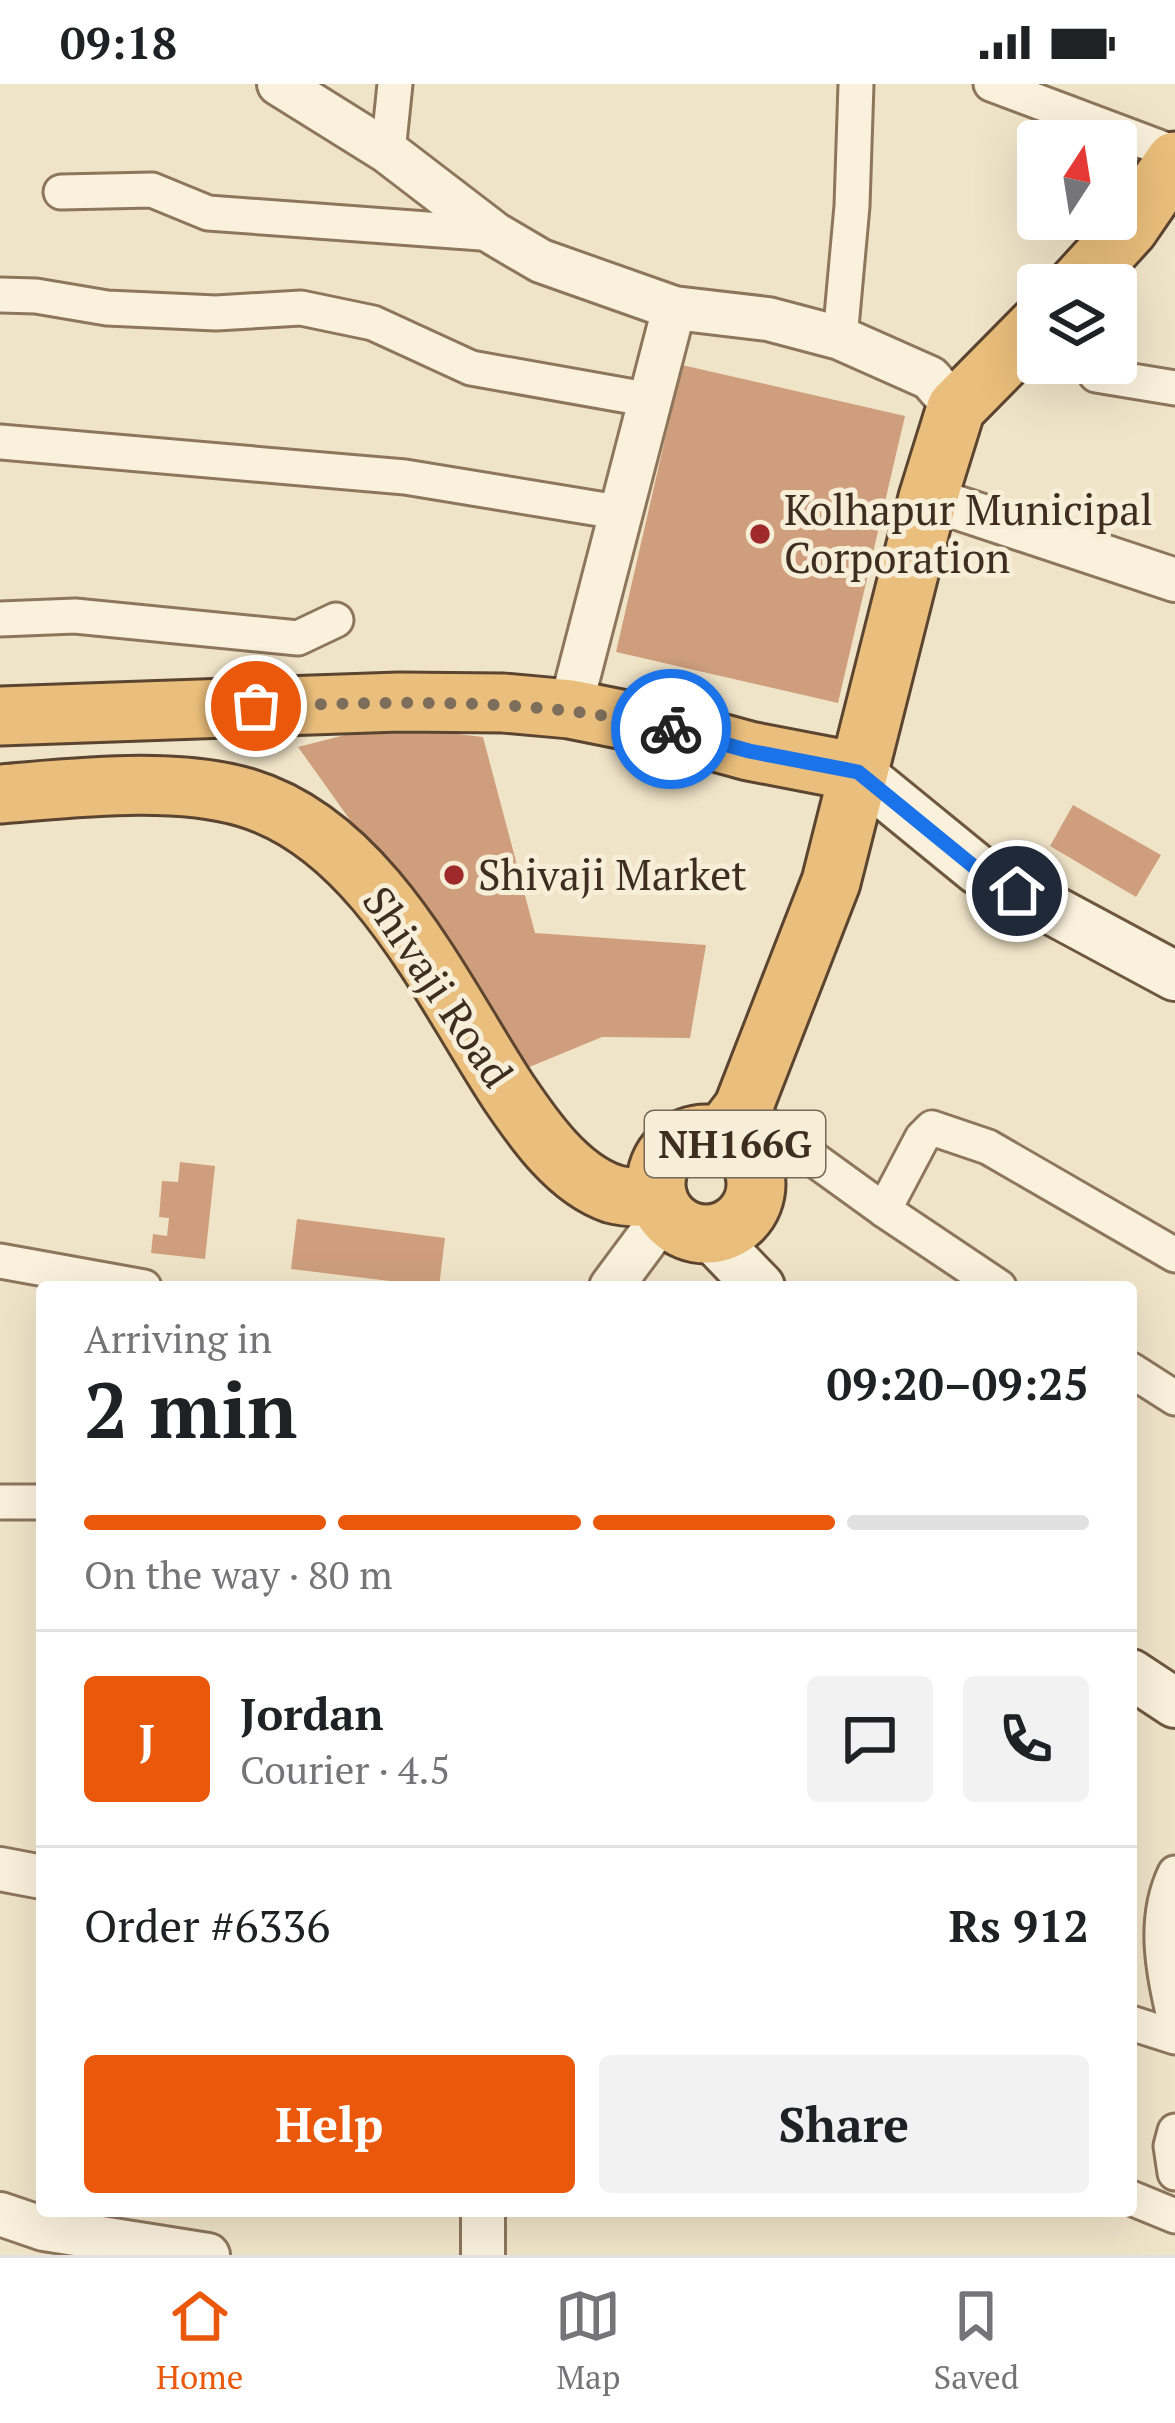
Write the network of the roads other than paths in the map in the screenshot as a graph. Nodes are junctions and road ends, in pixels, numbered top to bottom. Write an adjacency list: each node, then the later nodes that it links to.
1 (279, 84): 5 (street)
2 (395, 84): 5 (street)
3 (856, 84): 12 (street)
4 (991, 84): 6 (street)
5 (388, 152): 8 (street)
6 (1175, 157): 9 (highway)
7 (61, 192): 8 (street)
8 (495, 234): 11 (street)
9 (1096, 264)
10 (0, 295): 16 (street)
11 (674, 308): 12 (street); 16 (street)
12 (840, 338): 17 (street)
13 (1017, 346): 17 (highway, NH166G)
14 (1137, 382): 15 (street)
15 (1175, 388)
16 (651, 400): 20 (street)
17 (956, 408): 19 (highway, NH166G)
18 (0, 442): 20 (street)
19 (928, 498): 21 (street); 26 (highway, NH166G)
20 (624, 513): 24 (street)
21 (1175, 580)
22 (0, 619): 23 (street)
23 (336, 620)
24 (571, 709): 25 (highway); 26 (highway)
25 (0, 716)
26 (858, 772): 28 (main road); 29 (highway, NH166G)
27 (0, 794): 31 (highway, Shivaji Road / NH166G)
28 (1175, 976)
29 (732, 1122): 30 (street); 31 (highway, NH166G); 31 (highway, NH166G)
30 (884, 1210): 32 (street); 37 (street)
31 (678, 1215): 35 (street); 36 (main road)
32 (1175, 1255)
33 (0, 1262): 34 (street)
34 (109, 1281)
35 (617, 1281)
36 (753, 1281)
37 (990, 1281)
38 (1137, 1374): 39 (street)
39 (1175, 1398)
40 (0, 1502): 41 (street)
41 (36, 1502)
42 (1137, 1678): 43 (main road)
43 (1175, 1702)
44 (0, 1869): 46 (street)
45 (1175, 1873): 47 (street)
46 (36, 1876)
47 (1175, 2022)
48 (1137, 2025): 49 (street)
49 (1175, 2037)
50 (1175, 2131): 51 (street)
51 (1175, 2174)
52 (1137, 2200): 54 (street)
53 (0, 2214): 56 (street)
54 (1175, 2216)
55 (483, 2217): 58 (street)
56 (43, 2232): 57 (street)
57 (208, 2255)
58 (482, 2255)

